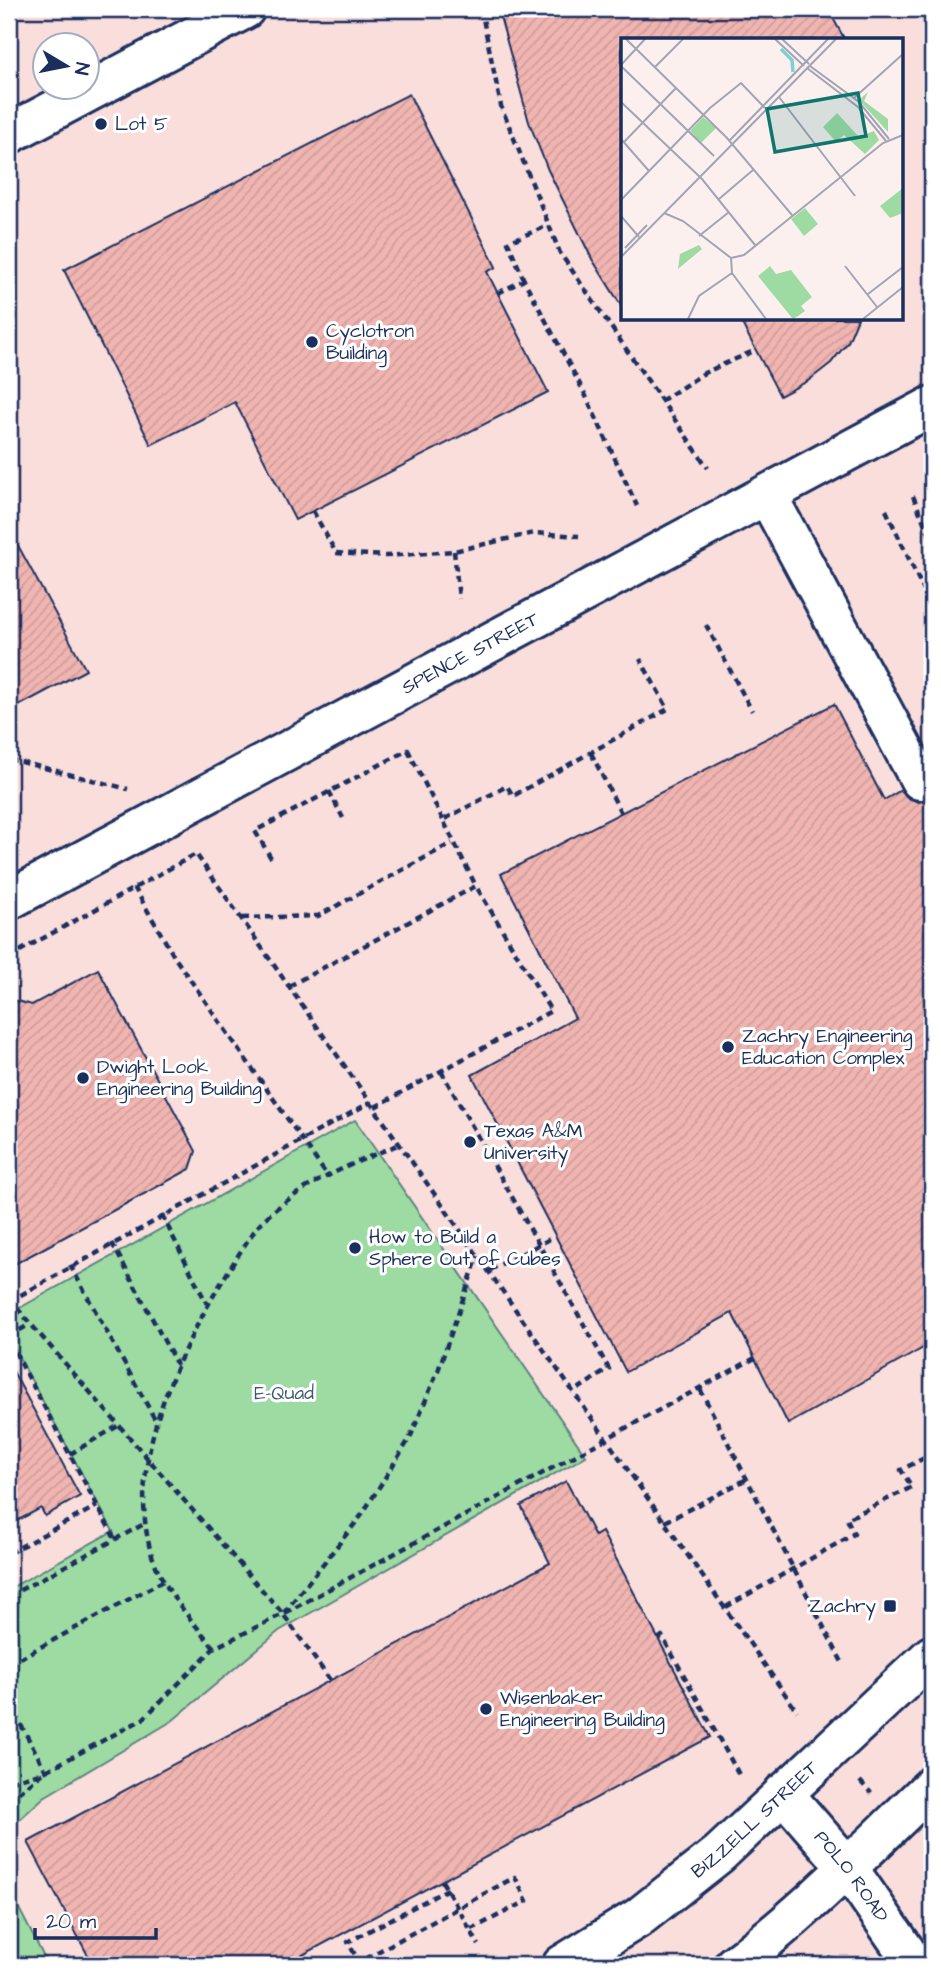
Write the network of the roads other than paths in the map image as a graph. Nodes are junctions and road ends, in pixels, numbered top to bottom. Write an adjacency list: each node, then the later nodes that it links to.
1 (245, 9): 2 (street)
2 (9, 134)
3 (932, 406): 4 (street, SPENCE STREET)
4 (767, 495): 5 (street); 6 (street, SPENCE STREET)
5 (920, 780)
6 (9, 901)
7 (932, 1655): 9 (street, BIZZELL STREET)
8 (932, 1786): 10 (street)
9 (783, 1793): 10 (street, POLO ROAD); 11 (street, BIZZELL STREET)
10 (848, 1868): 12 (street); 13 (street, POLO ROAD)
11 (562, 1965)
12 (734, 1965)
13 (915, 1965)

